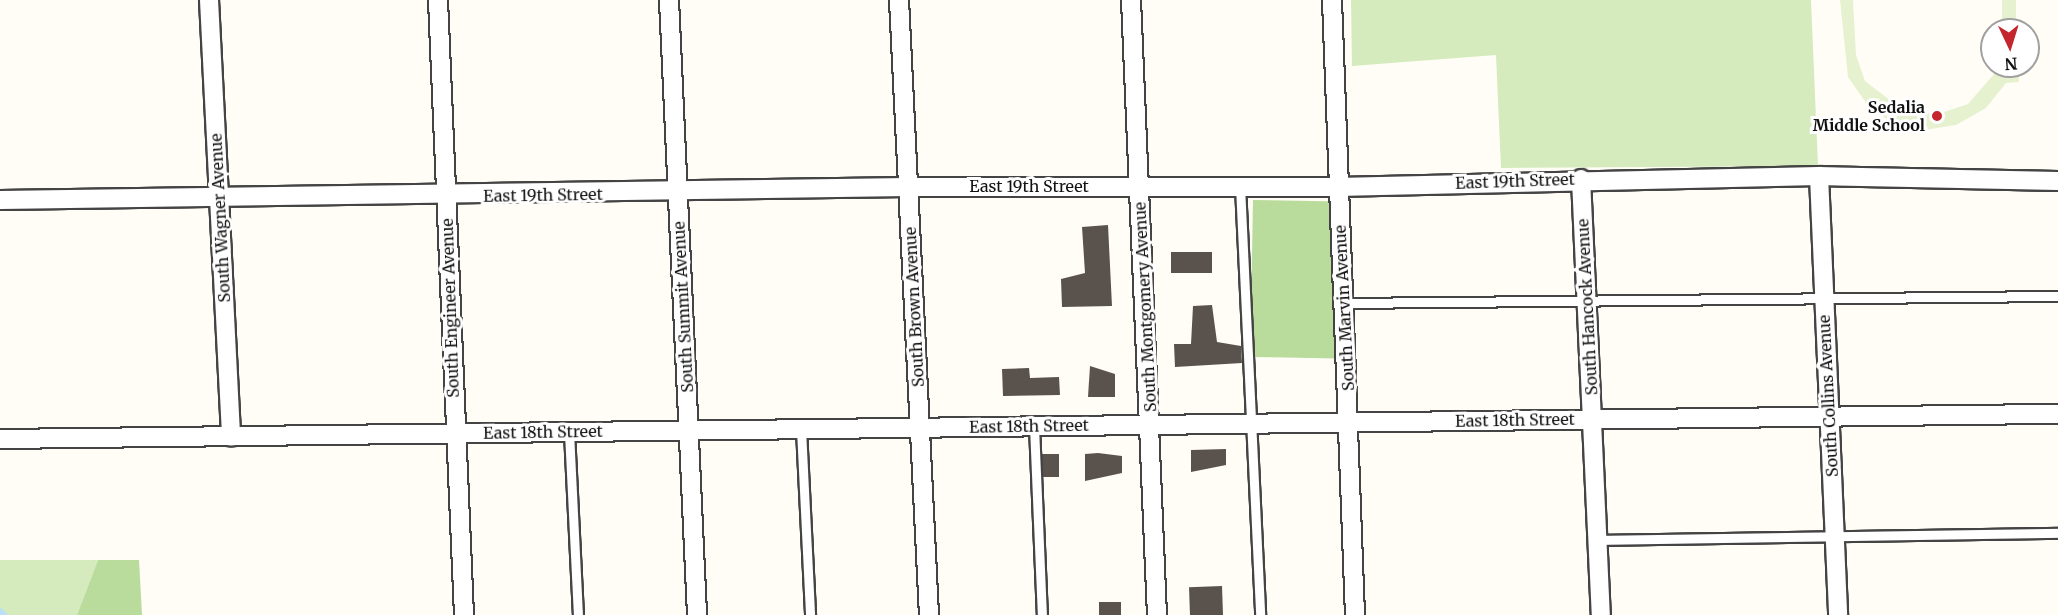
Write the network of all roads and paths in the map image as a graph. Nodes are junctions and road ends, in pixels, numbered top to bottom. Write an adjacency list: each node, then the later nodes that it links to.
1 (209, 0): 16 (street, South Wagner Avenue)
2 (438, 0): 15 (street, South Engineer Avenue)
3 (669, 0): 14 (street, South Summit Avenue)
4 (899, 0): 12 (street, South Brown Avenue)
5 (1131, 0): 10 (street, South Montgomery Avenue)
6 (1332, 0): 13 (street, South Marvin Avenue)
7 (1819, 177): 8 (street, East 19th Street); 9 (street, East 19th Street); 19 (street, South Collins Avenue)
8 (1581, 179): 13 (street, East 19th Street); 20 (street, South Hancock Avenue)
9 (2058, 181)
10 (1138, 186): 11 (street, East 19th Street); 12 (street, East 19th Street); 27 (street, South Montgomery Avenue)
11 (1240, 186): 13 (street, East 19th Street); 26 (lane)
12 (908, 187): 14 (street, East 19th Street); 29 (street, South Brown Avenue)
13 (1337, 187): 21 (street, South Marvin Avenue)
14 (678, 194): 15 (street, East 19th Street); 31 (street, South Summit Avenue)
15 (445, 196): 16 (street, East 19th Street); 33 (street, South Engineer Avenue)
16 (219, 198): 17 (street, East 19th Street); 34 (street, South Wagner Avenue)
17 (0, 200)
18 (2058, 296): 19 (lane)
19 (1824, 298): 20 (lane); 23 (street, South Collins Avenue)
20 (1587, 300): 21 (lane); 24 (street, South Hancock Avenue)
21 (1343, 303): 25 (street, South Marvin Avenue)
22 (2058, 414): 23 (street, East 18th Street)
23 (1829, 416): 24 (street, East 18th Street); 37 (street, South Collins Avenue)
24 (1592, 419): 25 (street, East 18th Street); 38 (street, South Hancock Avenue)
25 (1350, 422): 26 (street, East 18th Street); 47 (street, South Marvin Avenue)
26 (1250, 424): 27 (street, East 18th Street); 46 (lane)
27 (1151, 425): 28 (street, East 18th Street); 45 (street, South Montgomery Avenue)
28 (1034, 426): 29 (street, East 18th Street); 44 (lane)
29 (920, 427): 30 (street, East 18th Street); 43 (street, South Brown Avenue)
30 (801, 429): 31 (street, East 18th Street); 42 (lane)
31 (689, 430): 32 (street, East 18th Street); 41 (street, South Summit Avenue)
32 (569, 432): 33 (street, East 18th Street); 40 (lane)
33 (455, 433): 34 (street, East 18th Street); 39 (street, South Engineer Avenue)
34 (231, 436): 35 (street, East 18th Street)
35 (0, 439)
36 (2058, 533): 37 (lane)
37 (1834, 536): 38 (lane); 49 (street, South Collins Avenue)
38 (1598, 540): 48 (street, South Hancock Avenue)
39 (464, 615)
40 (578, 615)
41 (698, 615)
42 (810, 615)
43 (929, 615)
44 (1042, 615)
45 (1157, 615)
46 (1260, 615)
47 (1355, 615)
48 (1601, 615)
49 (1838, 615)

